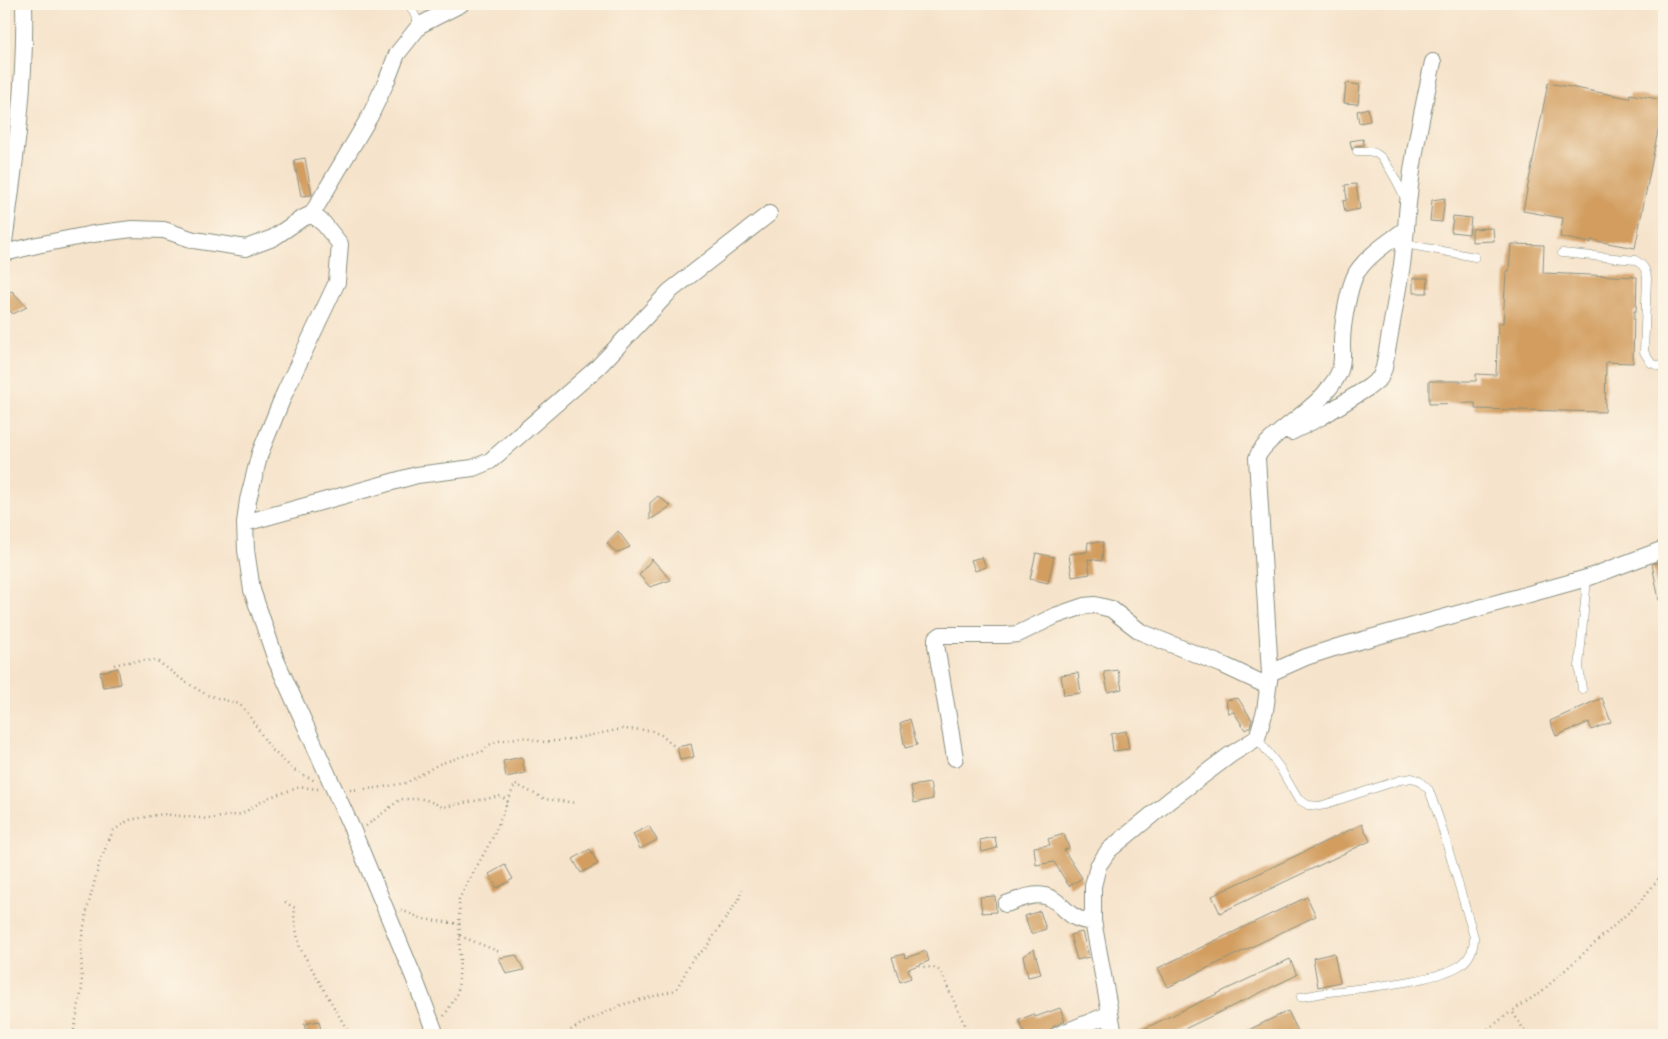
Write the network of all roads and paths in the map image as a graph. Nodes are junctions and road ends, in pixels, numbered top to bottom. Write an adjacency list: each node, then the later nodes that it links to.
1 (24, 4): 11 (street)
2 (409, 4): 4 (lane)
3 (461, 4): 4 (street)
4 (420, 25): 8 (street)
5 (1433, 62): 7 (street)
6 (1357, 150): 7 (lane)
7 (1407, 202): 10 (street)
8 (312, 214): 13 (street); 17 (street)
9 (768, 214): 17 (street)
10 (1405, 236): 14 (lane); 16 (street); 16 (street)
11 (4, 242)
12 (1562, 253): 15 (lane)
13 (4, 254)
14 (1475, 257)
15 (1664, 368)
16 (1266, 444): 21 (street)
17 (245, 522): 26 (street)
18 (1664, 549): 19 (street)
19 (1587, 578): 21 (street); 22 (lane)
20 (114, 665): 26 (path)
21 (1269, 680): 23 (street); 25 (street)
22 (1582, 689)
23 (1257, 738): 35 (street); 40 (lane)
24 (674, 746): 26 (path)
25 (955, 758)
26 (336, 792): 29 (street); 44 (path)
27 (508, 802): 28 (path); 29 (path); 36 (path)
28 (577, 803)
29 (355, 834): 32 (street)
30 (1664, 872): 41 (path)
31 (742, 889): 47 (path)
32 (381, 901): 36 (path); 43 (street)
33 (285, 902): 45 (path)
34 (1006, 904): 35 (street)
35 (1093, 921): 42 (street)
36 (460, 924): 37 (path)
37 (460, 936): 38 (path); 43 (path)
38 (500, 952)
39 (919, 965): 48 (path)
40 (1301, 997)
41 (1512, 1011): 51 (path); 52 (path)
42 (1110, 1014): 49 (street); 50 (street)
43 (436, 1033): 46 (path)
44 (73, 1035)
45 (350, 1035)
46 (390, 1035)
47 (562, 1035)
48 (969, 1035)
49 (1058, 1035)
50 (1114, 1035)
51 (1480, 1035)
52 (1526, 1035)

